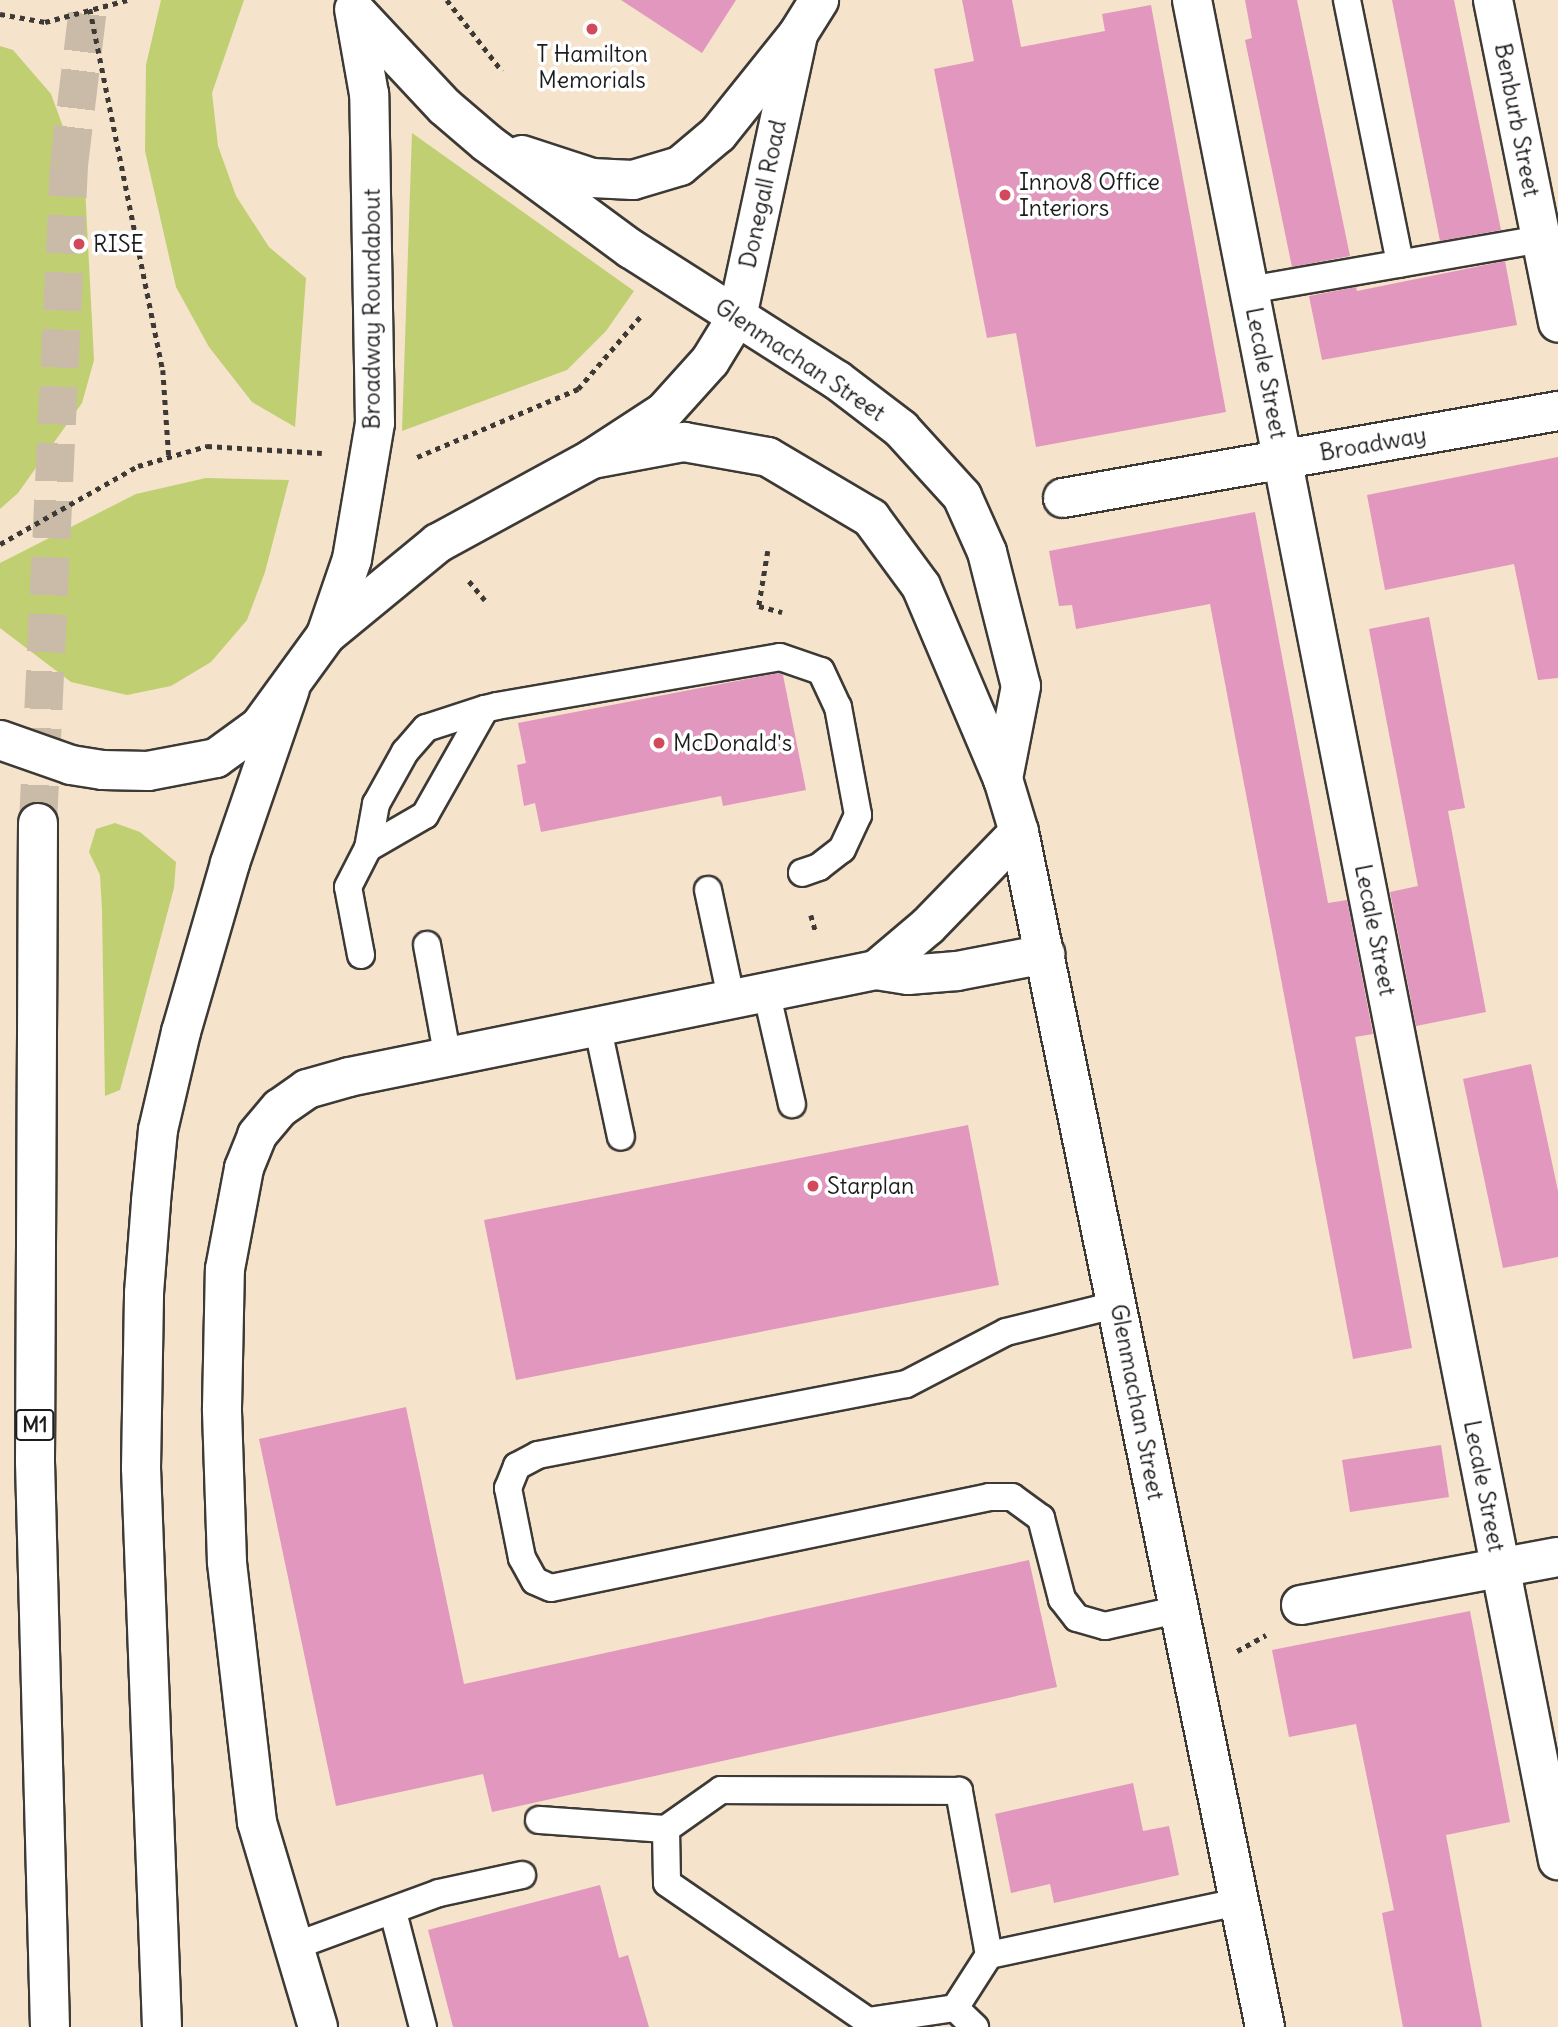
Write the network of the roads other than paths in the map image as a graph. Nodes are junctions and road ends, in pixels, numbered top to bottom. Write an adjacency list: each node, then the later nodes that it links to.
1 (819, 0): 6 (main road, Donegall Road)
2 (1192, 0): 10 (main road, Lecale Street)
3 (1347, 0): 9 (lane)
4 (1493, 0): 8 (main road, Benburb Street)
5 (353, 6): 7 (main road, Glenmachan Street); 17 (main road, Broadway Roundabout)
6 (798, 34): 7 (main road, Donegall Road); 11 (main road, Donegall Road)
7 (487, 144): 11 (main road, Glenmachan Street)
8 (1547, 243): 9 (lane); 12 (main road, Benburb Street)
9 (1400, 264): 10 (lane)
10 (1250, 290): 15 (main road, Lecale Street)
11 (737, 317): 14 (main road, Donegall Road); 23 (main road, Glenmachan Street)
12 (1558, 323)
13 (1558, 411): 15 (main road, Broadway)
14 (592, 459): 17 (main road); 23 (main road, Glenmachan Street)
15 (1283, 460): 16 (main road, Broadway); 40 (main road, Lecale Street)
16 (1063, 498)
17 (326, 635): 18 (main road, Broadway Roundabout)
18 (290, 689): 22 (main road, Broadway Roundabout); 53 (main road)
19 (485, 709): 26 (lane); 26 (lane); 27 (lane)
20 (0, 720): 22 (main road, Broadway Roundabout)
21 (0, 740): 22 (main road)
22 (40, 754)
23 (1003, 779): 25 (main road, Glenmachan Street)
24 (38, 823): 52 (main road, M1)
25 (1019, 832): 30 (main road, Glenmachan Street); 32 (main road)
26 (369, 848): 31 (lane)
27 (802, 873)
28 (709, 890): 33 (lane)
29 (427, 945): 35 (lane)
30 (1045, 954): 32 (main road); 38 (main road, Glenmachan Street)
31 (361, 955)
32 (876, 971): 33 (main road)
33 (750, 999): 34 (main road); 36 (lane)
34 (597, 1029): 35 (main road); 37 (lane)
35 (447, 1058): 49 (main road)
36 (792, 1104)
37 (621, 1137)
38 (1119, 1304): 42 (main road, Glenmachan Street); 42 (lane)
39 (1558, 1557): 40 (main road)
40 (1500, 1568): 41 (main road); 45 (main road, Lecale Street)
41 (1301, 1605)
42 (1176, 1609): 47 (main road, Glenmachan Street)
43 (539, 1820): 44 (lane)
44 (666, 1829): 50 (lane); 51 (lane)
45 (1558, 1860)
46 (522, 1875): 48 (lane)
47 (1239, 1902): 50 (lane); 57 (main road, Glenmachan Street)
48 (393, 1912): 49 (lane); 55 (lane)
49 (295, 1946): 54 (main road)
50 (989, 1955): 51 (lane)
51 (955, 2008): 56 (lane)
52 (50, 2027)
53 (162, 2027)
54 (318, 2027)
55 (423, 2027)
56 (975, 2027)
57 (1265, 2027)

